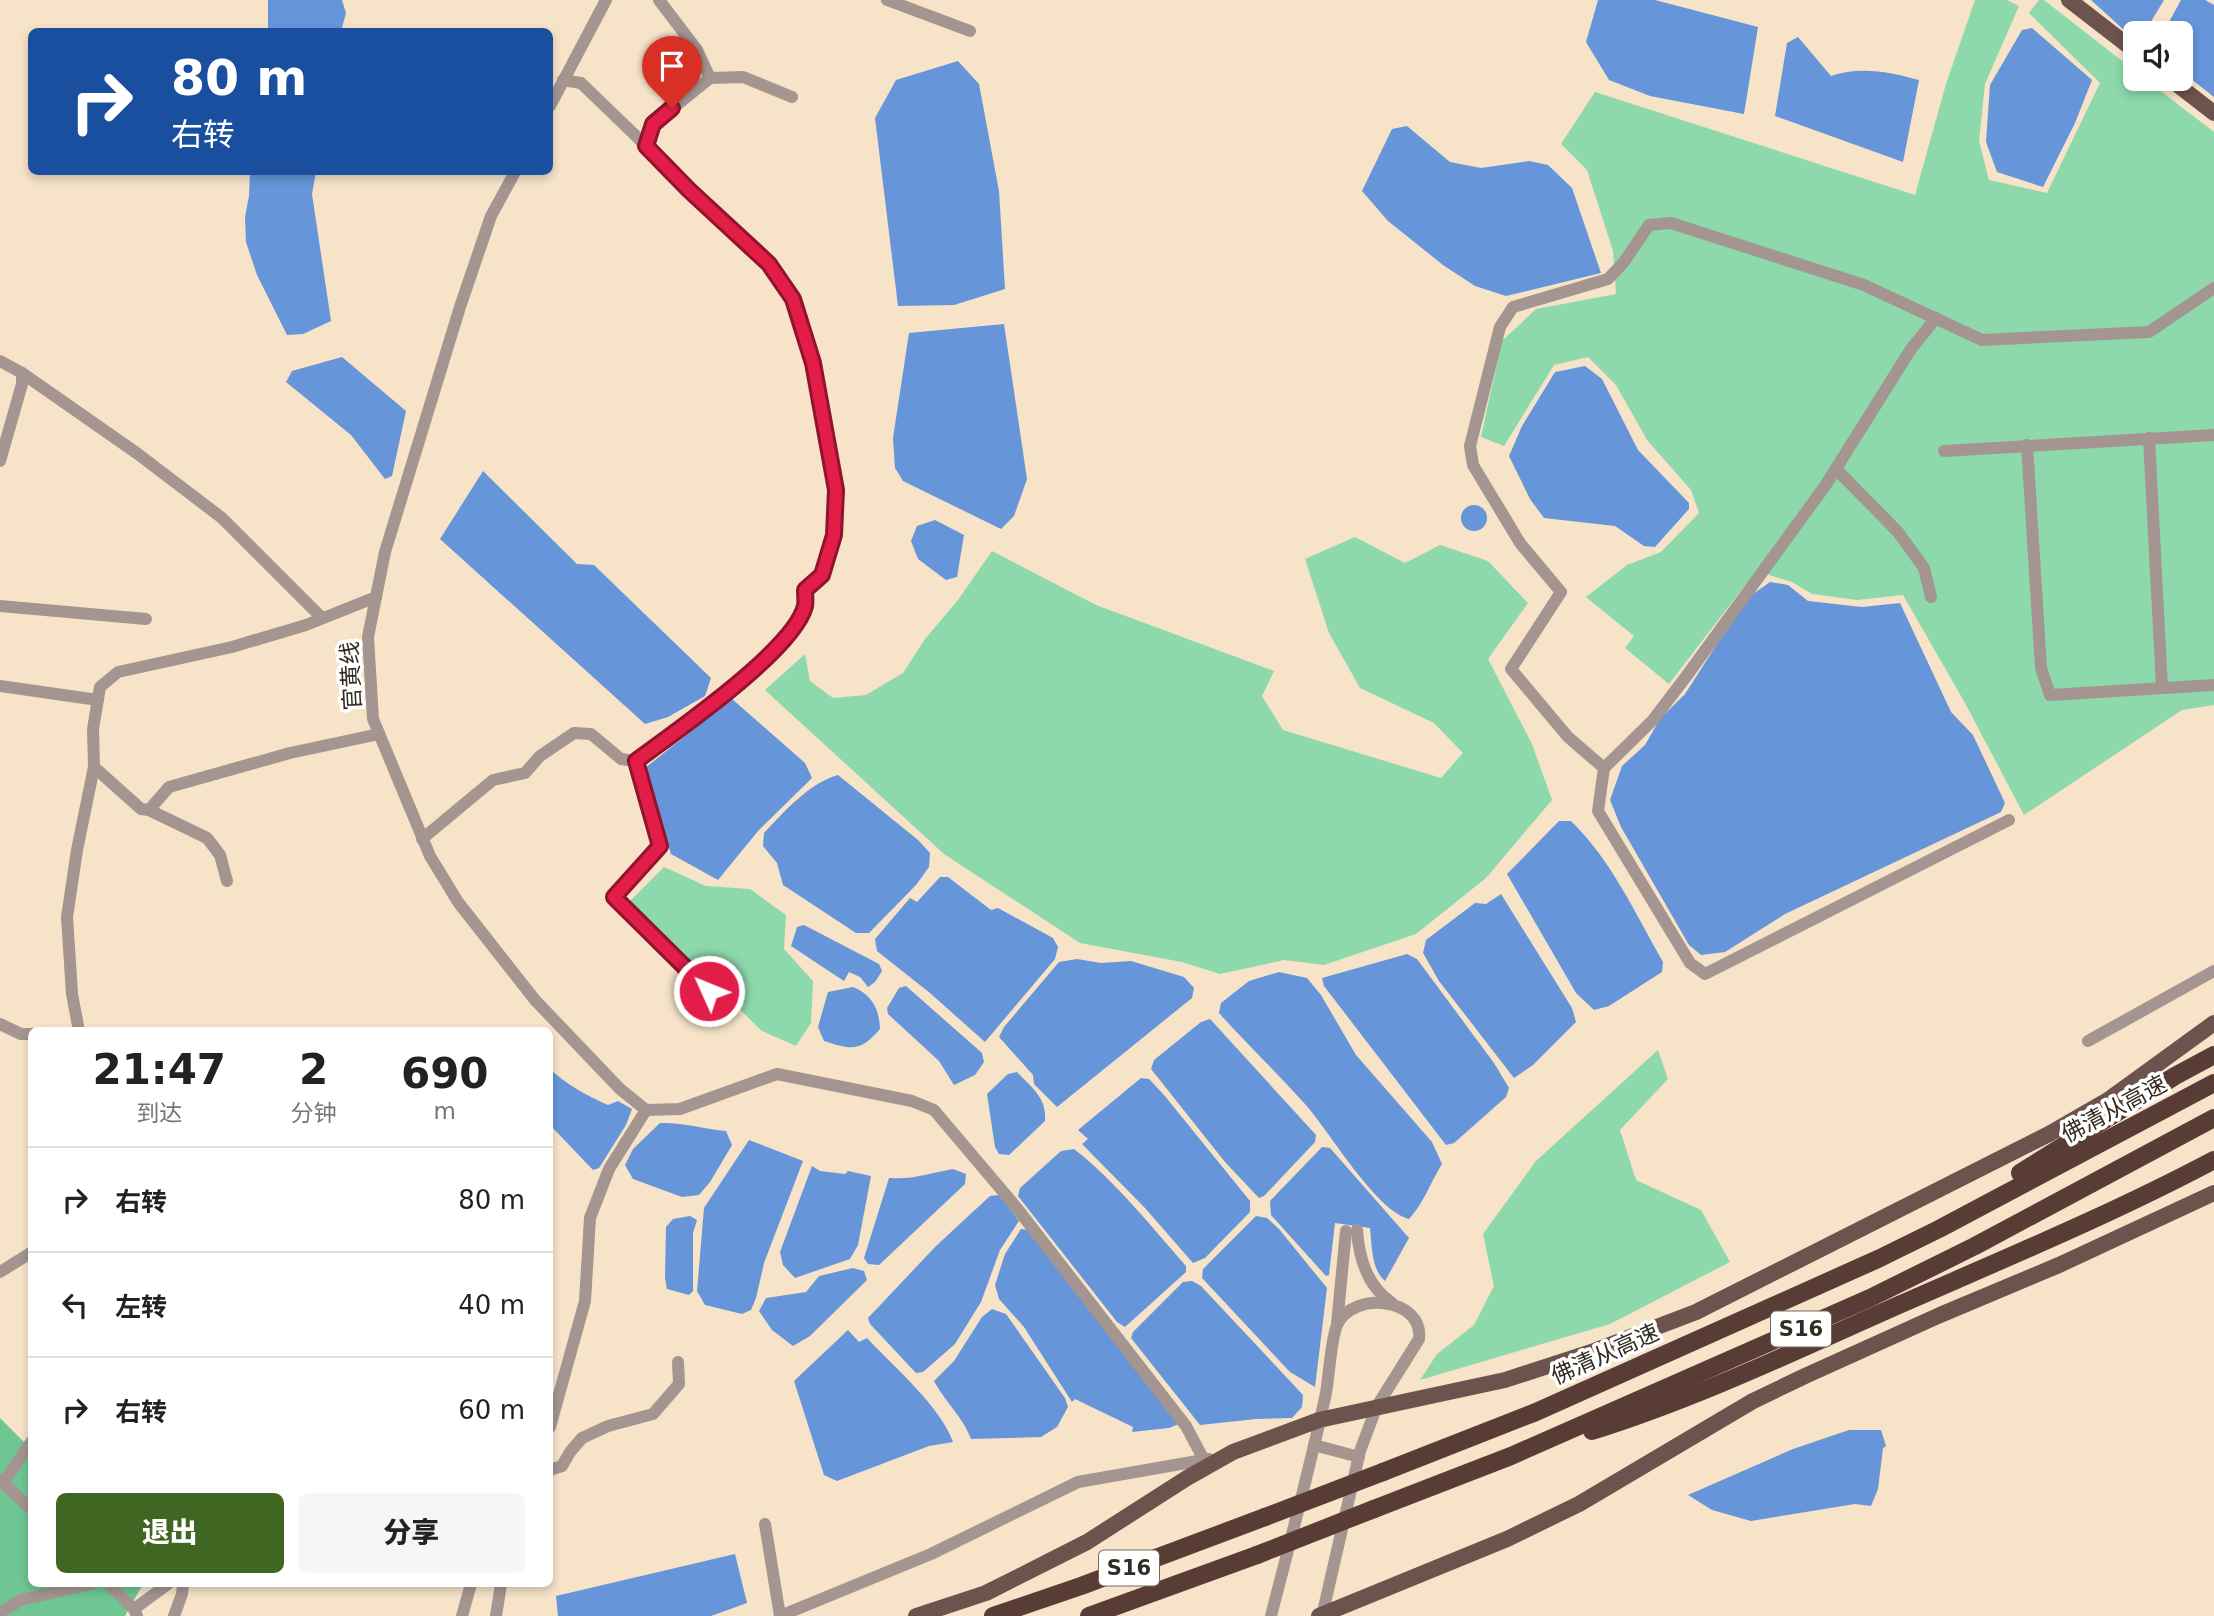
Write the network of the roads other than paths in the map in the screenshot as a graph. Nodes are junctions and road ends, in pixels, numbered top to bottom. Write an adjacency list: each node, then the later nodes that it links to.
1 (606, 0): 8 (street)
2 (659, 0): 7 (street)
3 (887, 0): 5 (street)
4 (2069, 0): 6 (main road)
5 (970, 31)
6 (2123, 42)
7 (710, 78): 10 (street); 13 (street)
8 (564, 80): 11 (street); 13 (street)
9 (2186, 91): 12 (main road)
10 (792, 97)
11 (553, 100)
12 (2214, 113)
13 (646, 146): 35 (street)
14 (512, 175): 25 (street, 官黄线)
15 (2214, 288): 16 (street)
16 (1936, 318): 24 (street); 37 (street)
17 (0, 361): 18 (street)
18 (22, 373): 23 (street); 28 (street)
19 (2214, 435): 20 (street)
20 (2148, 438): 21 (street); 32 (street)
21 (2027, 445): 22 (street); 32 (street)
22 (1944, 452)
23 (0, 461)
24 (1836, 469): 26 (street); 37 (street)
25 (376, 597): 28 (street); 34 (street, 官黄线)
26 (1931, 597)
27 (0, 606): 29 (street)
28 (322, 618): 33 (street)
29 (146, 619)
30 (2214, 685): 32 (street)
31 (0, 686): 33 (street)
32 (2162, 688)
33 (98, 700): 36 (street)
34 (379, 734): 38 (street); 40 (street, 官黄线)
35 (636, 761): 40 (street); 43 (street)
36 (94, 767): 38 (street); 46 (street)
37 (1604, 768): 39 (street)
38 (149, 810): 41 (street)
39 (2009, 820)
40 (422, 839): 51 (street, 官黄线)
41 (226, 881)
42 (2214, 971): 48 (street)
43 (709, 991)
44 (2214, 1023): 61 (main road)
45 (0, 1024): 47 (street)
46 (78, 1027)
47 (28, 1034)
48 (2088, 1041)
49 (2214, 1055): 55 (highway)
50 (2214, 1083): 55 (highway, 佛清从高速 / S16)
51 (646, 1110): 62 (street); 69 (street)
52 (2214, 1118): 67 (highway, S16)
53 (2214, 1160): 67 (highway)
54 (2214, 1193): 90 (main road)
55 (1903, 1248): 87 (highway, 佛清从高速 / S16, bridge)
56 (28, 1254): 57 (street)
57 (0, 1272)
58 (1398, 1307): 59 (street); 59 (street); 61 (street)
59 (1337, 1324): 63 (street)
60 (678, 1362): 70 (street)
61 (1377, 1406): 63 (main road); 68 (street)
62 (553, 1413)
63 (1319, 1420): 64 (street); 66 (main road)
64 (1314, 1445): 68 (street); 89 (street)
65 (28, 1446): 71 (street)
66 (1233, 1452): 69 (street); 86 (main road)
67 (1511, 1456): 88 (highway, S16, bridge)
68 (1359, 1457): 90 (street)
69 (1204, 1460): 85 (street)
70 (553, 1469)
71 (2, 1481): 72 (street)
72 (28, 1506)
73 (765, 1524): 85 (street)
74 (78, 1587): 80 (street)
75 (111, 1587): 81 (street)
76 (165, 1587): 81 (street)
77 (183, 1587): 82 (street)
78 (470, 1587): 83 (street)
79 (501, 1587): 84 (street)
80 (0, 1613)
81 (136, 1613)
82 (174, 1616)
83 (462, 1616)
84 (496, 1616)
85 (780, 1616)
86 (916, 1616)
87 (993, 1616)
88 (1089, 1616)
89 (1271, 1616)
90 (1321, 1616)

